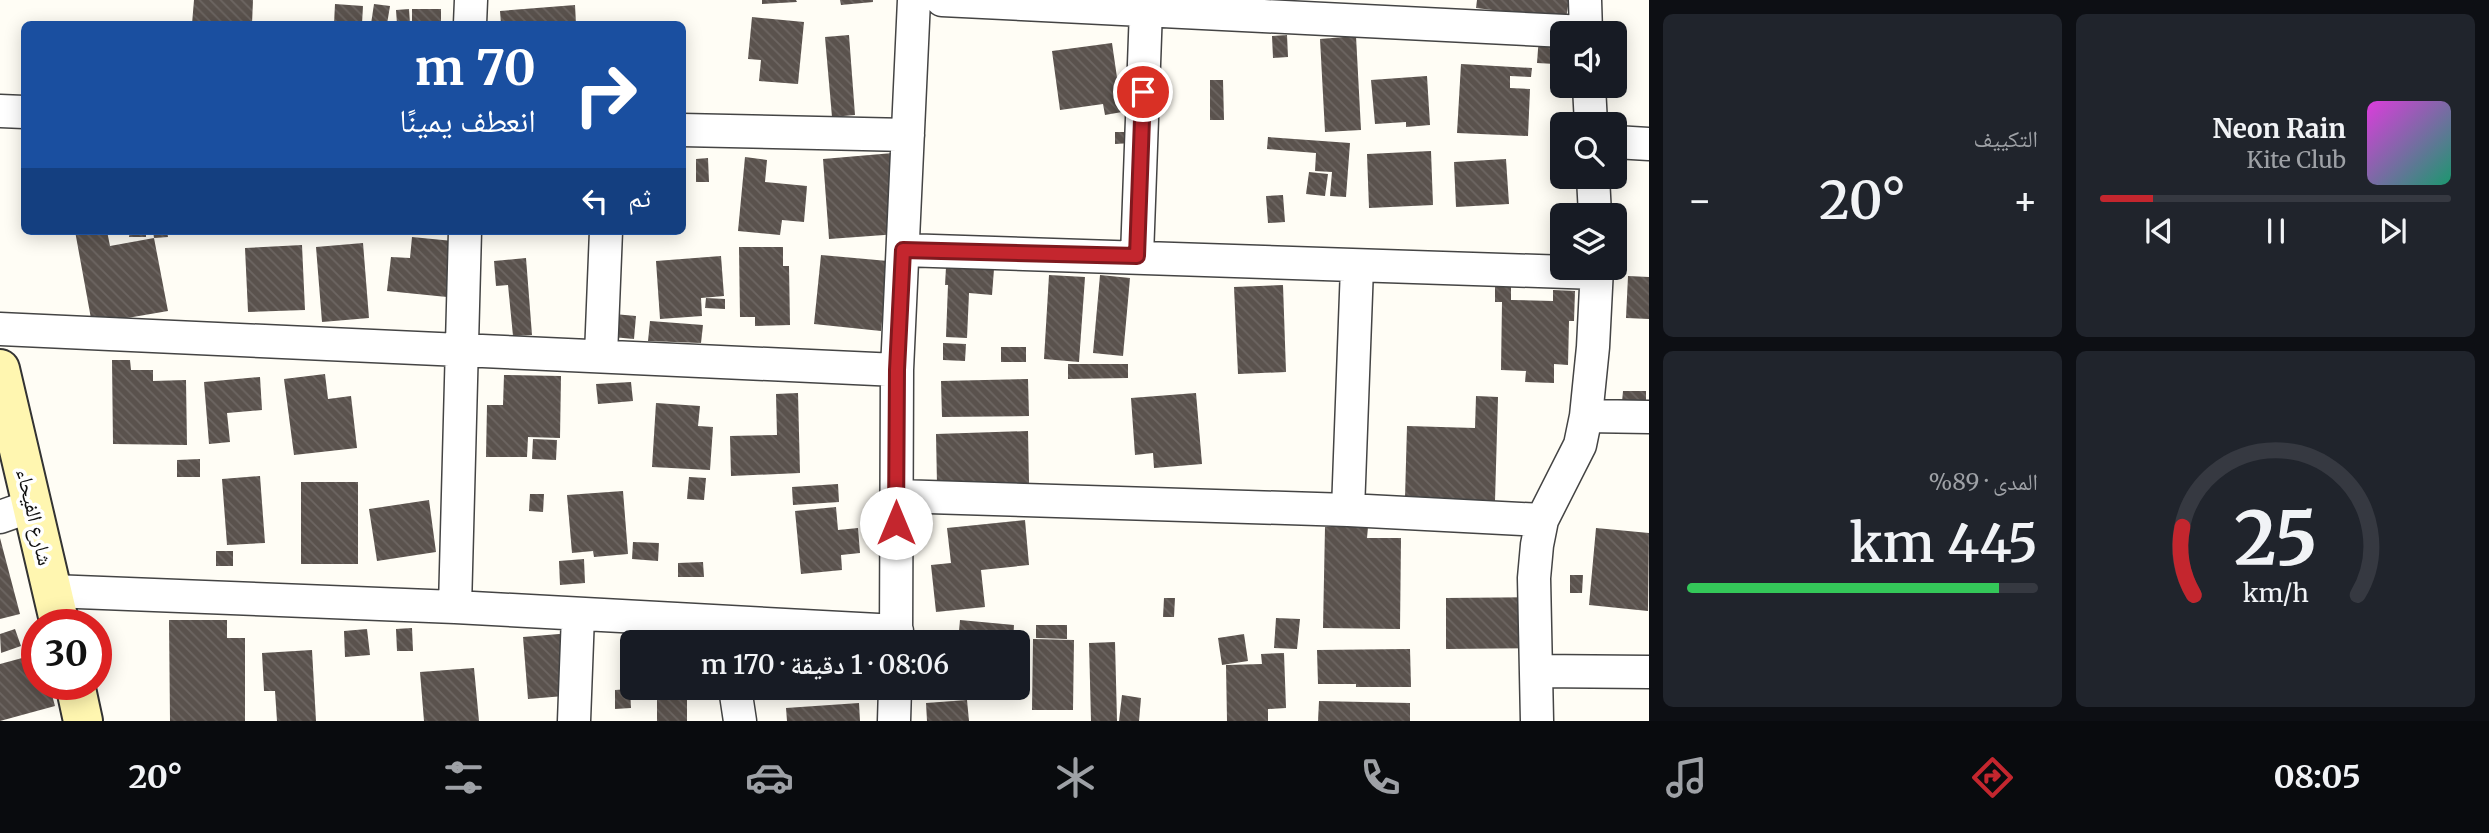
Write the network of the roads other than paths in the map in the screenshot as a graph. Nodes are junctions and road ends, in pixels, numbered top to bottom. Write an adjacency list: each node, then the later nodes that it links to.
1 (471, 0): 7 (street)
2 (914, 0): 13 (street)
3 (942, 0): 5 (street)
4 (1585, 0): 8 (street)
5 (1146, 9): 6 (street); 19 (street)
6 (1446, 13): 9 (street)
7 (470, 21)
8 (1586, 21)
9 (1550, 27)
10 (0, 111): 11 (street)
11 (21, 112)
12 (686, 130): 13 (street)
13 (908, 135): 18 (street)
14 (1627, 143): 15 (street)
15 (1649, 144)
16 (465, 235): 24 (street)
17 (606, 235): 25 (street)
18 (903, 250): 19 (street); 27 (street)
19 (1137, 256): 20 (street)
20 (1357, 267): 21 (street); 32 (street)
21 (1550, 269)
22 (1596, 280): 29 (street)
23 (0, 329): 24 (street)
24 (462, 350): 25 (street); 35 (street)
25 (601, 355): 27 (street)
26 (0, 369): 28 (street, شارع الفيحاء)
27 (897, 370): 31 (street)
28 (5, 407): 33 (street, شارع الفيحاء)
29 (1586, 416): 30 (street); 34 (street)
30 (1649, 417)
31 (896, 496): 32 (street); 39 (street)
32 (1348, 510): 34 (street)
33 (17, 511): 36 (street, شارع الفيحاء)
34 (1542, 520): 40 (street)
35 (455, 607): 36 (street); 37 (street)
36 (56, 608)
37 (578, 615): 38 (street); 44 (street)
38 (709, 630)
39 (897, 630)
40 (1536, 671): 41 (street); 47 (street)
41 (1649, 673)
42 (737, 700): 45 (street)
43 (895, 700): 46 (street)
44 (574, 721)
45 (740, 721)
46 (894, 721)
47 (1537, 721)

